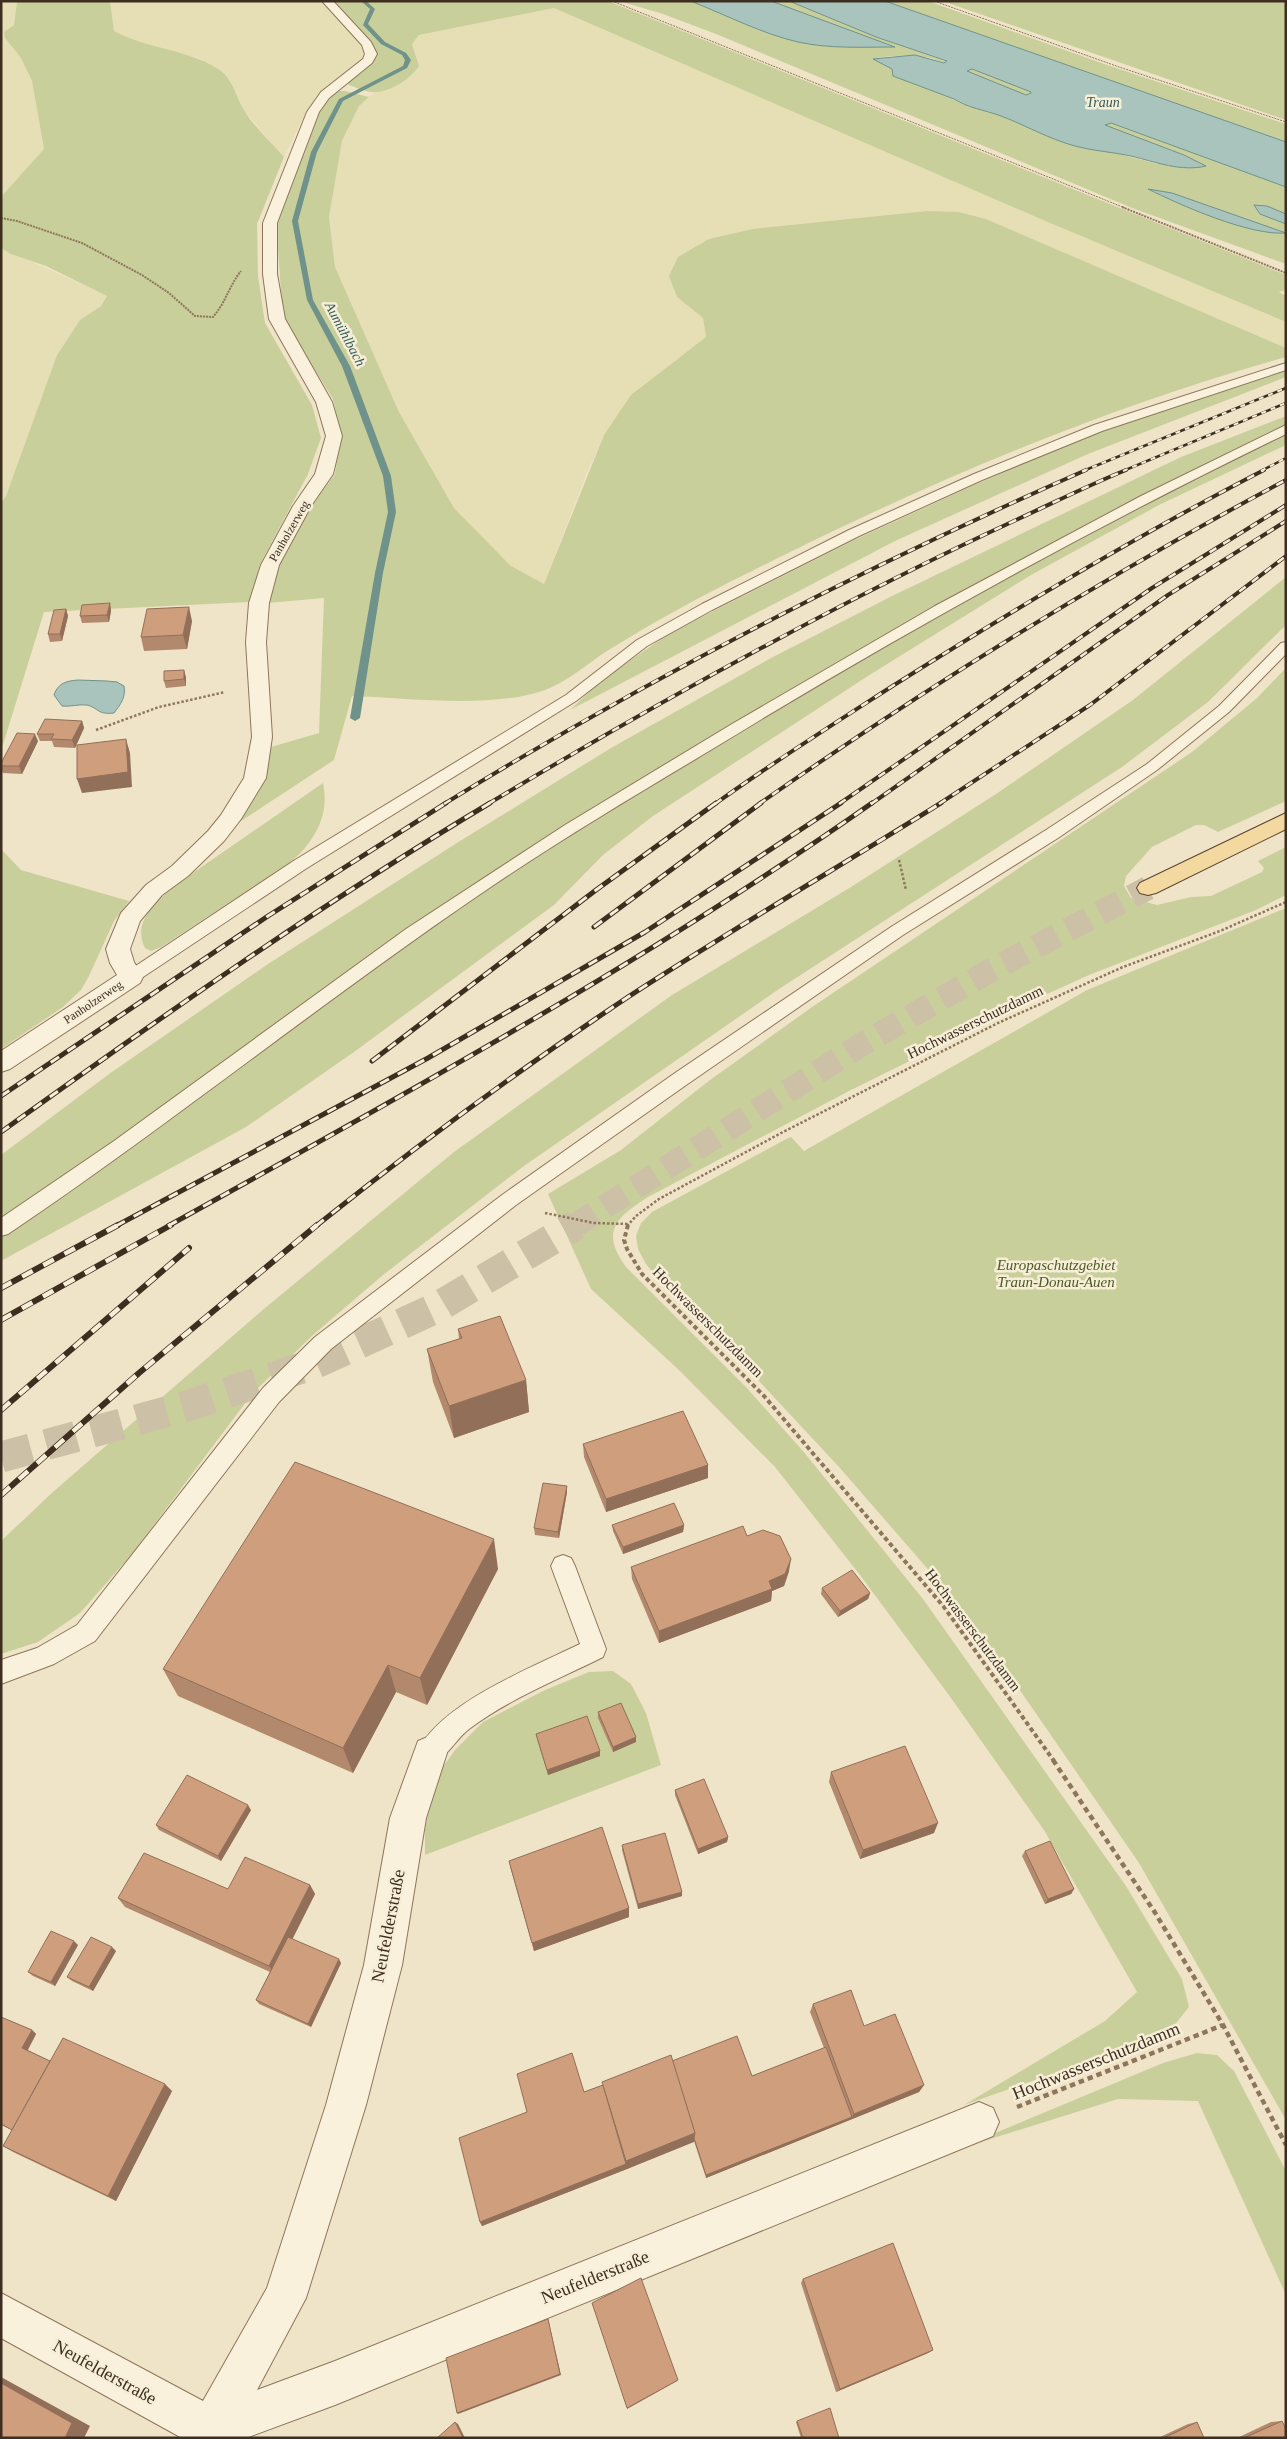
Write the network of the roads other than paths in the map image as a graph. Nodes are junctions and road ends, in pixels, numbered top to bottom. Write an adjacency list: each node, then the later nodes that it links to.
1 (327, 1): 7 (street, Panholzerweg)
2 (1286, 366): 7 (lane)
3 (1286, 429): 9 (lane)
4 (1286, 646): 11 (lane)
5 (1286, 820): 6 (main road)
6 (1148, 888)
7 (131, 977): 8 (street, Panholzerweg)
8 (1, 1063)
9 (1, 1228)
10 (563, 1566): 12 (lane)
11 (1, 1672)
12 (430, 1753): 15 (street, Neufelderstraße)
13 (979, 2122): 15 (street, Neufelderstraße)
14 (1, 2314): 15 (street, Neufelderstraße)
15 (210, 2435)

